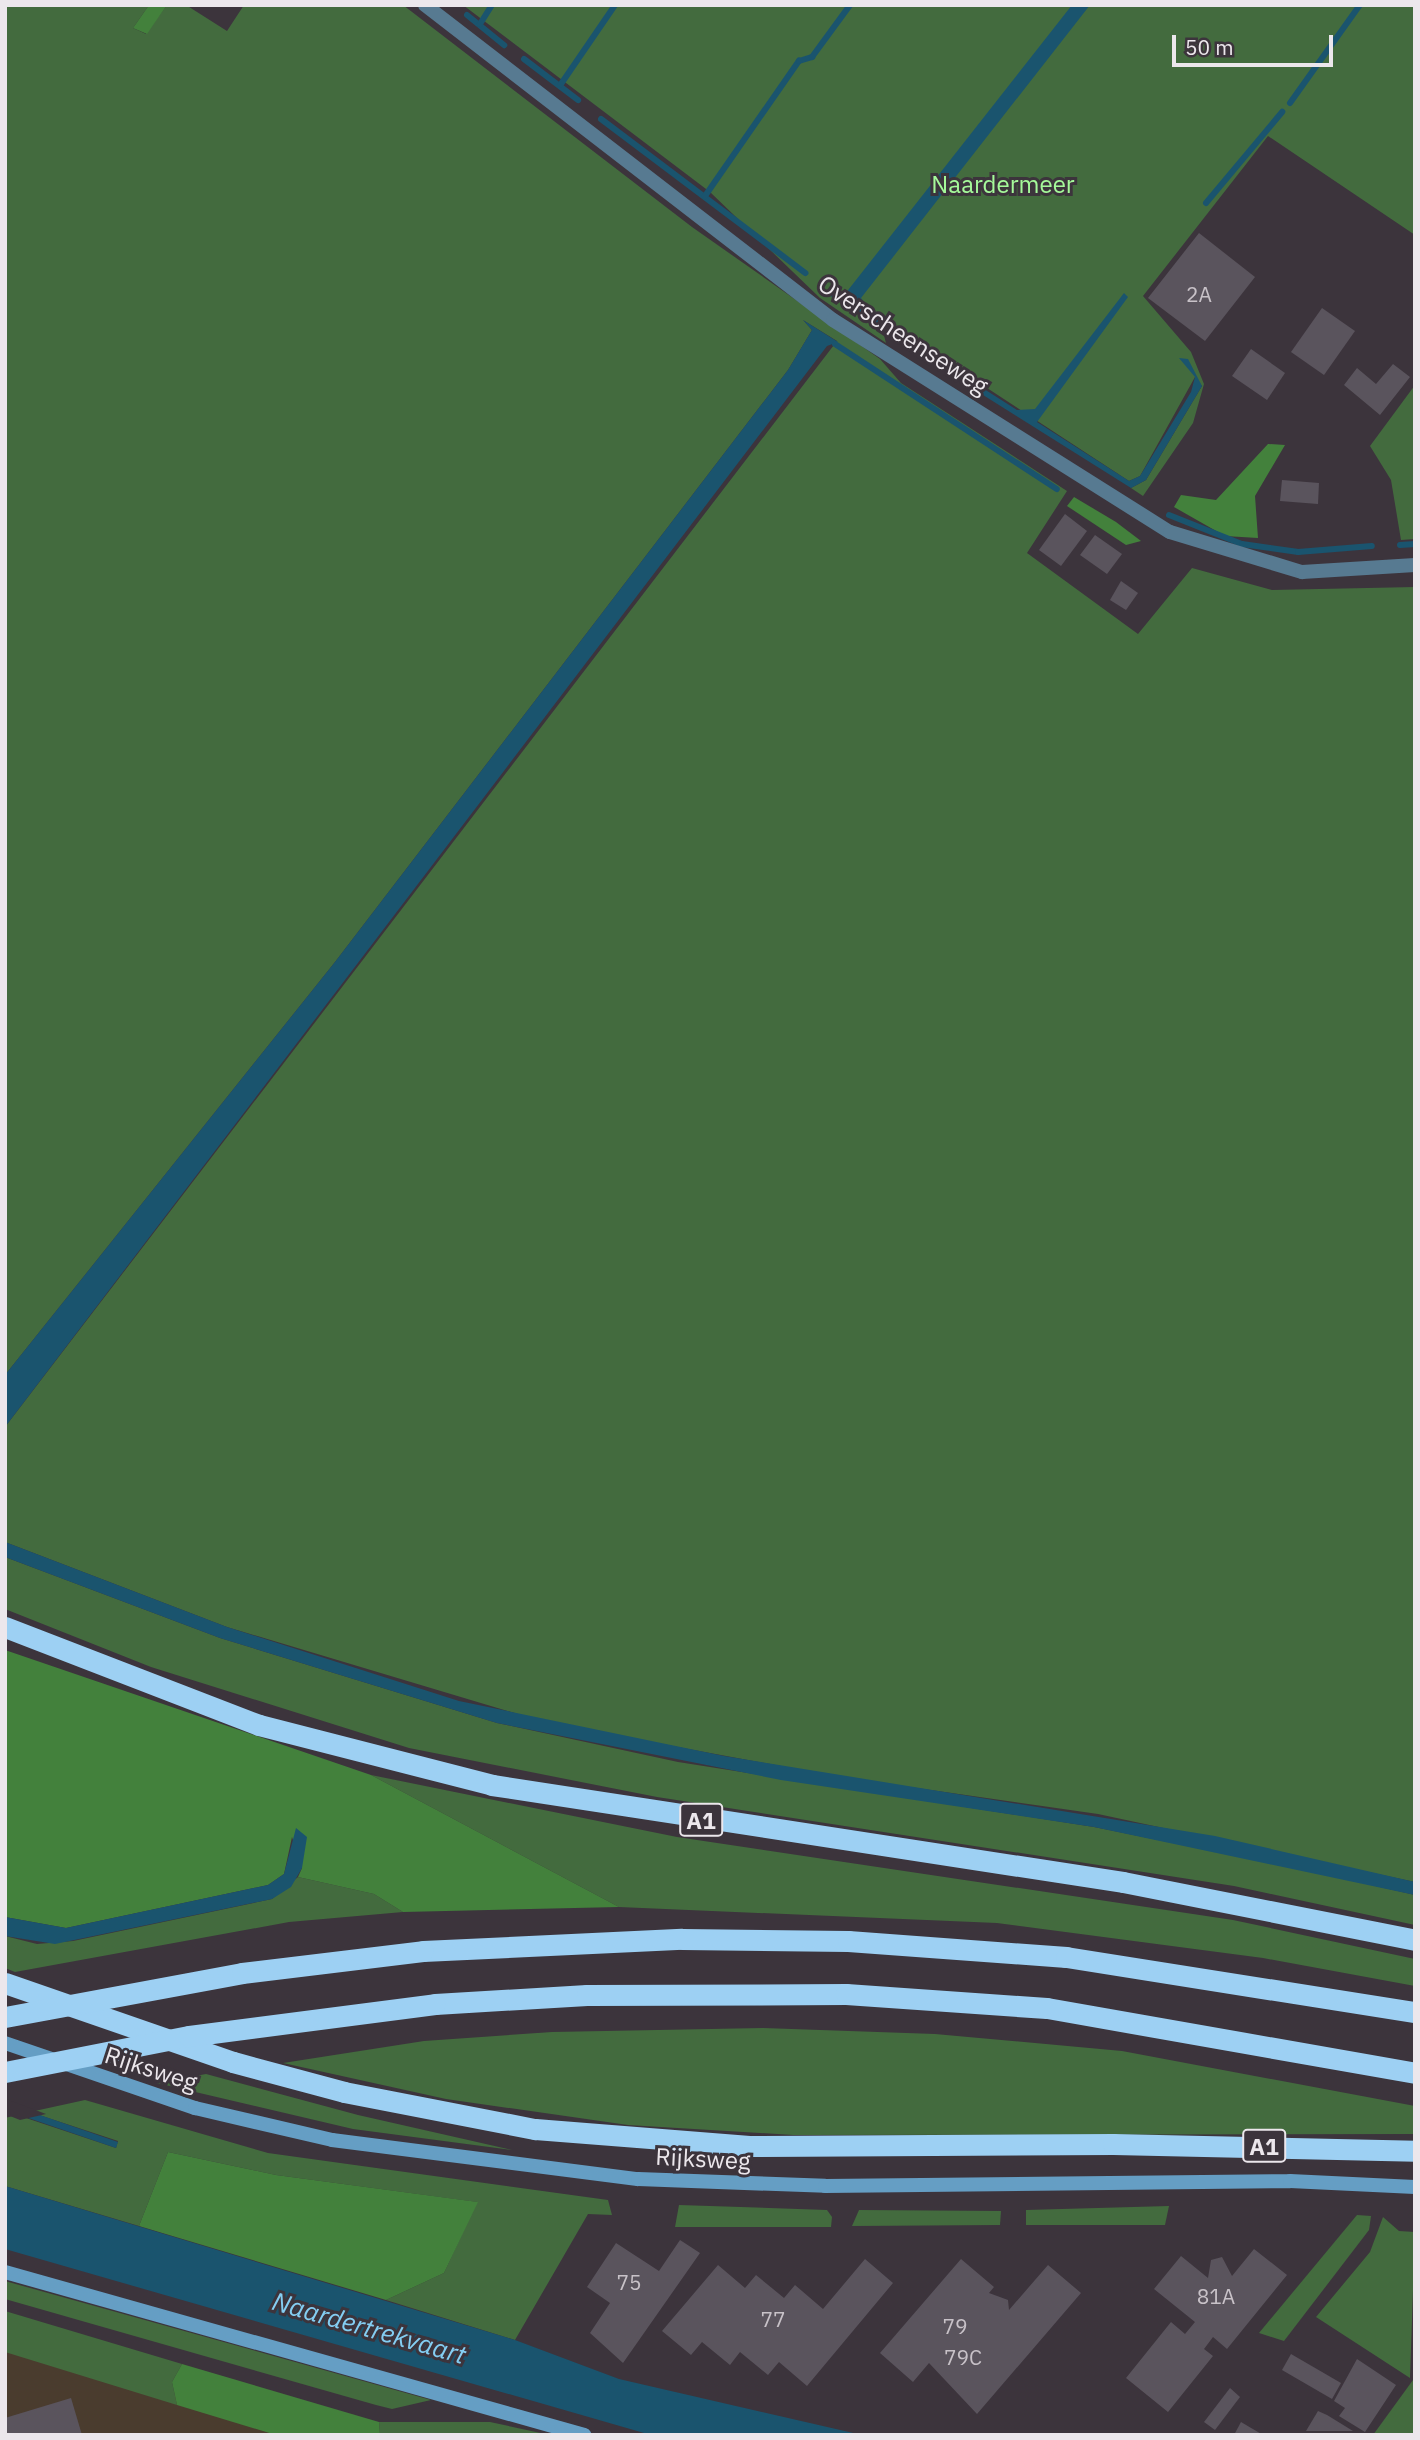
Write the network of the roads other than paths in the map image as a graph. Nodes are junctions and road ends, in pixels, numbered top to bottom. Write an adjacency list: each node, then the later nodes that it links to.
1 (425, 5): 2 (street, Overscheenseweg)
2 (1415, 565)
3 (5, 1627): 4 (highway, A1)
4 (1415, 1940)
5 (5, 1983): 11 (highway, A1)
6 (1415, 2012): 7 (highway, bridge)
7 (5, 2017)
8 (5, 2043): 12 (main road, Rijksweg)
9 (5, 2072): 10 (highway, bridge)
10 (1415, 2073)
11 (1415, 2151)
12 (1415, 2187)
13 (5, 2272): 14 (main road)
14 (584, 2435)

